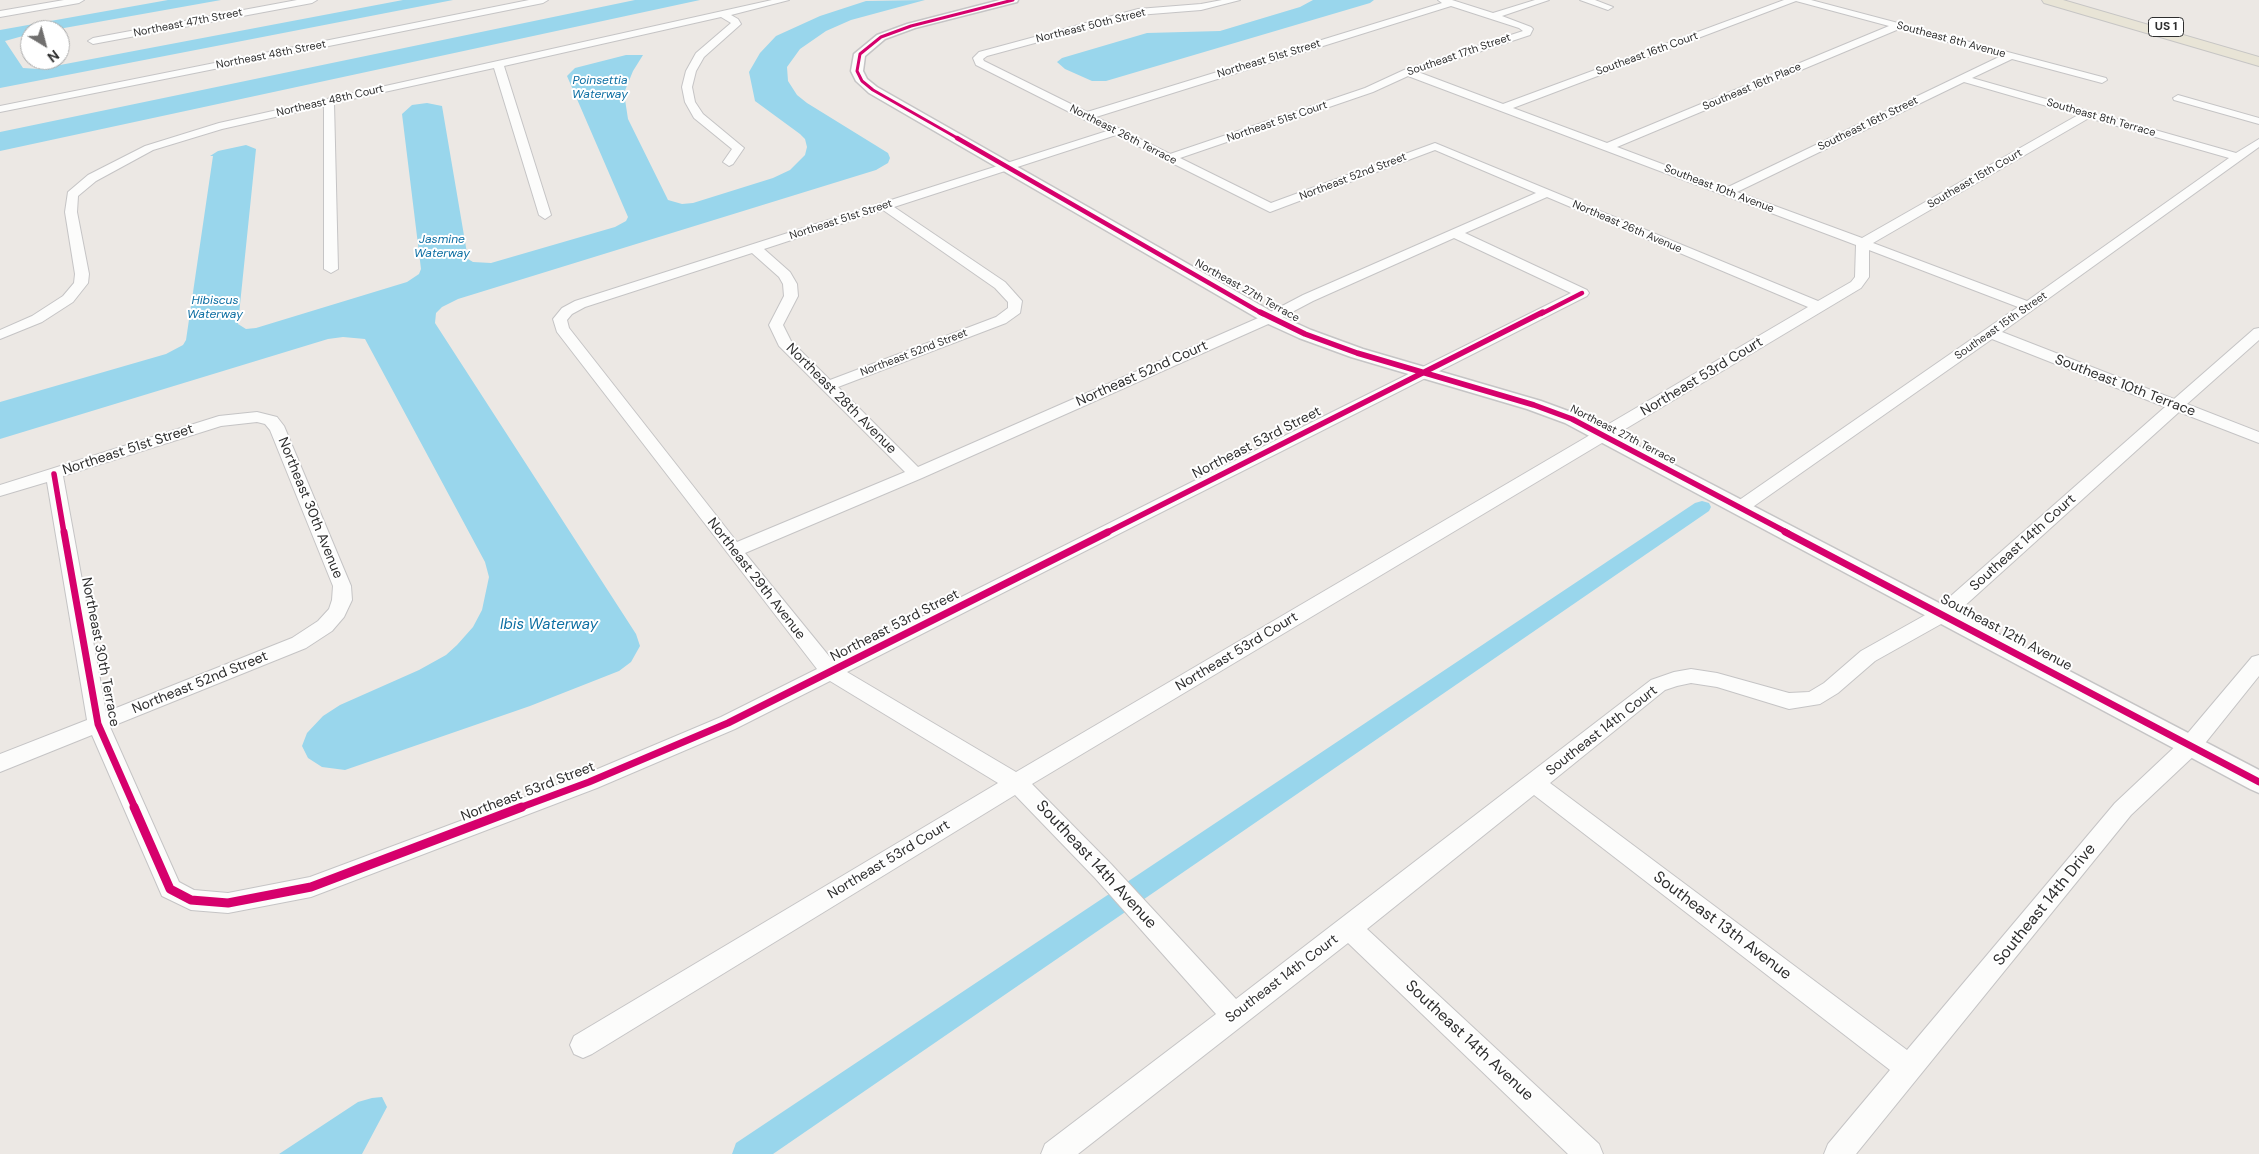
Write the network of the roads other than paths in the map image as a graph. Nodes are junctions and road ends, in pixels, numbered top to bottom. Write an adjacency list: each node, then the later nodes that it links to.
1 (79, 0): 16 (street)
2 (312, 0): 20 (street, Northeast 47th Street)
3 (543, 0): 33 (street, Northeast 48th Street)
4 (784, 0): 17 (street, Northeast 48th Court)
5 (1013, 0): 44 (street, Northeast 27th Terrace)
6 (1235, 0): 23 (street, Northeast 50th Street)
7 (1544, 0): 18 (street)
8 (1586, 0): 15 (street)
9 (1792, 0): 32 (street, Southeast 16th Court)
10 (1800, 0): 19 (street, Southeast 8th Avenue)
11 (2049, 0): 14 (main road, US 1)
12 (2057, 0): 14 (main road)
13 (1447, 1): 18 (street); 35 (street, Northeast 51st Street)
14 (2078, 4): 21 (main road, US 1); 24 (main road, US 1)
15 (1608, 7)
16 (0, 14)
17 (723, 14): 25 (street, Northeast 48th Court); 43 (street)
18 (1494, 16): 26 (street, Southeast 17th Street)
19 (1898, 26): 22 (street, Southeast 8th Avenue); 40 (street, Southeast 16th Place)
20 (93, 41)
21 (2259, 54)
22 (2010, 56): 27 (street, Southeast 16th Street); 28 (street, Southeast 8th Avenue)
23 (978, 58): 35 (street, Northeast 26th Terrace)
24 (2259, 62)
25 (498, 64): 31 (street, Northeast 48th Court); 49 (street)
26 (1408, 72): 29 (street, Southeast 17th Street); 32 (street, Southeast 10th Avenue)
27 (1964, 79): 34 (street, Southeast 8th Terrace); 45 (street, Southeast 16th Street)
28 (2102, 80)
29 (1384, 84): 42 (street, Northeast 51st Court)
30 (2178, 98): 36 (street)
31 (330, 102): 53 (street); 61 (street, Northeast 48th Court)
32 (1502, 108): 40 (street, Southeast 10th Avenue)
33 (0, 109)
34 (2086, 114): 41 (street, Southeast 8th Terrace); 51 (street, Southeast 15th Court)
35 (1086, 116): 37 (street, Northeast 26th Terrace)
36 (2259, 121)
37 (1117, 131): 42 (street, Northeast 26th Terrace); 44 (street, Northeast 51st Street)
38 (2259, 142): 41 (street, Southeast 15th Street)
39 (1435, 146): 46 (street, Northeast 26th Avenue); 48 (street, Northeast 52nd Street)
40 (1607, 147): 45 (street, Southeast 10th Avenue)
41 (2238, 157): 54 (street, Southeast 15th Street)
42 (1169, 158): 48 (street, Northeast 26th Terrace)
43 (729, 162)
44 (1007, 167): 47 (street, Northeast 51st Street); 57 (street, Northeast 27th Terrace)
45 (1727, 192): 51 (street, Southeast 10th Avenue)
46 (1546, 193): 50 (street, Northeast 52nd Court); 55 (street, Northeast 26th Avenue)
47 (885, 206): 52 (street, Northeast 51st Street); 58 (street)
48 (1270, 208)
49 (545, 215)
50 (1456, 234): 57 (street, Northeast 52nd Court); 62 (street, Northeast 53rd Street)
51 (1863, 243): 54 (street, Southeast 10th Avenue); 55 (street, Northeast 53rd Court)
52 (755, 248): 56 (street, Northeast 51st Street); 63 (street, Northeast 28th Avenue)
53 (331, 269)
54 (2029, 306): 60 (street, Southeast 15th Street)
55 (1818, 307): 66 (street, Northeast 53rd Court)
56 (567, 311): 72 (street, Northeast 29th Avenue)
57 (1270, 318): 62 (street, Northeast 27th Terrace); 69 (street, Northeast 52nd Court)
58 (1001, 320): 63 (street, Northeast 52nd Street)
59 (2259, 332): 64 (street, Southeast 14th Court)
60 (1992, 333): 64 (street, Southeast 10th Terrace); 71 (street, Southeast 15th Street)
61 (0, 335)
62 (1426, 373): 66 (street, Northeast 27th Terrace); 76 (street, Northeast 53rd Street)
63 (827, 386): 69 (street, Northeast 28th Avenue)
64 (2176, 406): 67 (street, Southeast 10th Terrace); 74 (street, Southeast 14th Court)
65 (256, 417): 68 (street, Northeast 51st Street); 73 (street, Northeast 30th Avenue)
66 (1605, 436): 71 (street, Northeast 27th Terrace); 81 (street, Northeast 53rd Court)
67 (2259, 438)
68 (54, 474): 70 (street, Northeast 51st Street); 77 (street, Northeast 30th Terrace)
69 (916, 474): 72 (street, Northeast 52nd Court)
70 (0, 491)
71 (1741, 507): 74 (street, Southeast 12th Avenue)
72 (735, 550): 76 (street, Northeast 29th Avenue)
73 (337, 612): 77 (street, Northeast 52nd Street)
74 (1943, 614): 78 (street, Southeast 12th Avenue); 82 (street, Southeast 14th Court)
75 (2259, 662): 78 (street, Southeast 14th Drive)
76 (831, 672): 81 (street, Northeast 29th Avenue); 83 (street, Northeast 53rd Street)
77 (98, 724): 79 (street, Northeast 52nd Street); 83 (street, Northeast 30th Terrace)
78 (2190, 746): 80 (street, Southeast 12th Avenue); 88 (street, Southeast 14th Drive)
79 (0, 763)
80 (2259, 782)
81 (1017, 783): 84 (street, Southeast 14th Avenue); 87 (street, Northeast 53rd Court)
82 (1534, 783): 85 (street, Southeast 14th Court); 88 (street, Southeast 13th Avenue)
83 (191, 900)
84 (1134, 905): 86 (street, Southeast 14th Avenue)
85 (1349, 928): 86 (street, Southeast 14th Court); 90 (street, Southeast 14th Avenue)
86 (1234, 1015): 89 (street, Southeast 14th Court)
87 (583, 1045)
88 (1910, 1069): 91 (street, Southeast 14th Drive)
89 (1055, 1154)
90 (1589, 1154)
91 (1838, 1154)

